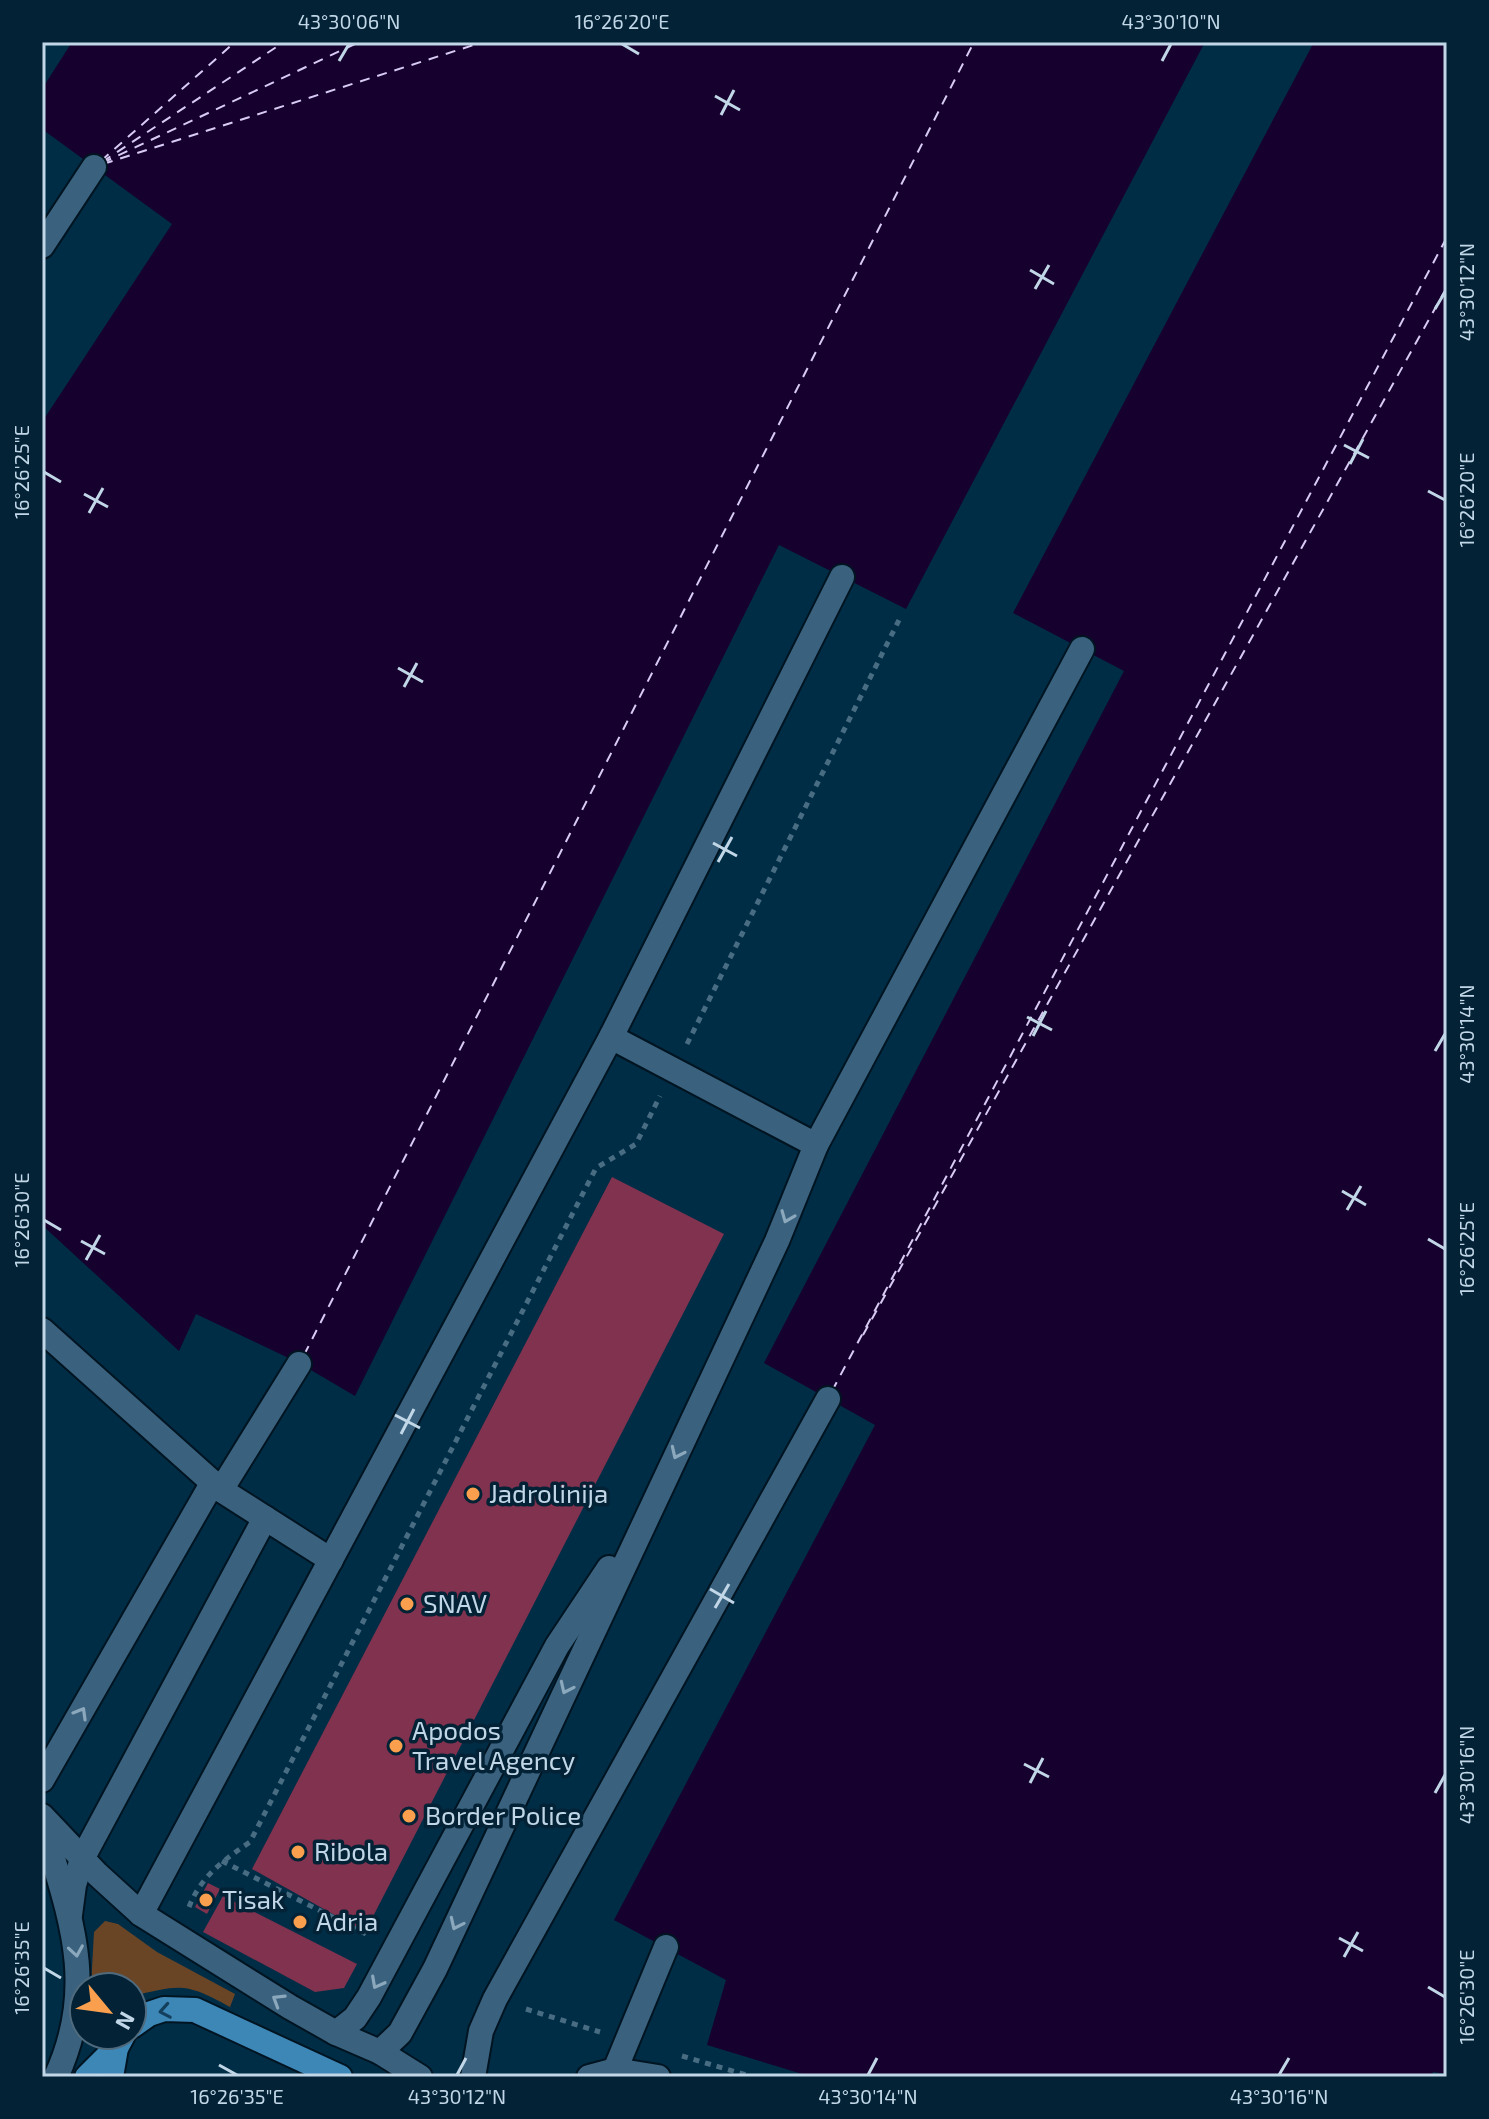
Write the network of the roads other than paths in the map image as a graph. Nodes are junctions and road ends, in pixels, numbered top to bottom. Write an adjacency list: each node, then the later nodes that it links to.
1 (94, 167): 2 (street)
2 (42, 246)
3 (842, 577): 5 (street)
4 (1082, 649): 6 (street)
5 (611, 1037): 6 (street); 13 (street)
6 (816, 1145): 11 (street, one-way to 11)
7 (42, 1330): 10 (street)
8 (299, 1364): 10 (street)
9 (828, 1399): 31 (street)
10 (217, 1486): 12 (street); 14 (street, one-way to 10)
11 (653, 1503): 21 (street, one-way to 21); 24 (street, one-way to 24)
12 (265, 1518): 13 (street); 16 (street)
13 (331, 1560): 17 (street)
14 (42, 1780)
15 (42, 1819): 16 (street); 18 (street)
16 (82, 1859): 17 (street); 18 (street)
17 (141, 1914): 21 (street, one-way to 17)
18 (70, 1915): 26 (street, one-way to 26)
19 (666, 1947): 25 (street)
20 (148, 2015): 29 (main road, one-way to 20)
21 (336, 2033): 24 (street)
22 (112, 2051): 27 (main road)
23 (118, 2051): 28 (main road)
24 (380, 2052): 30 (street)
25 (615, 2070): 32 (street); 33 (street)
26 (56, 2077)
27 (87, 2077)
28 (111, 2077)
29 (340, 2077)
30 (420, 2077)
31 (473, 2077)
32 (589, 2077)
33 (658, 2077)

